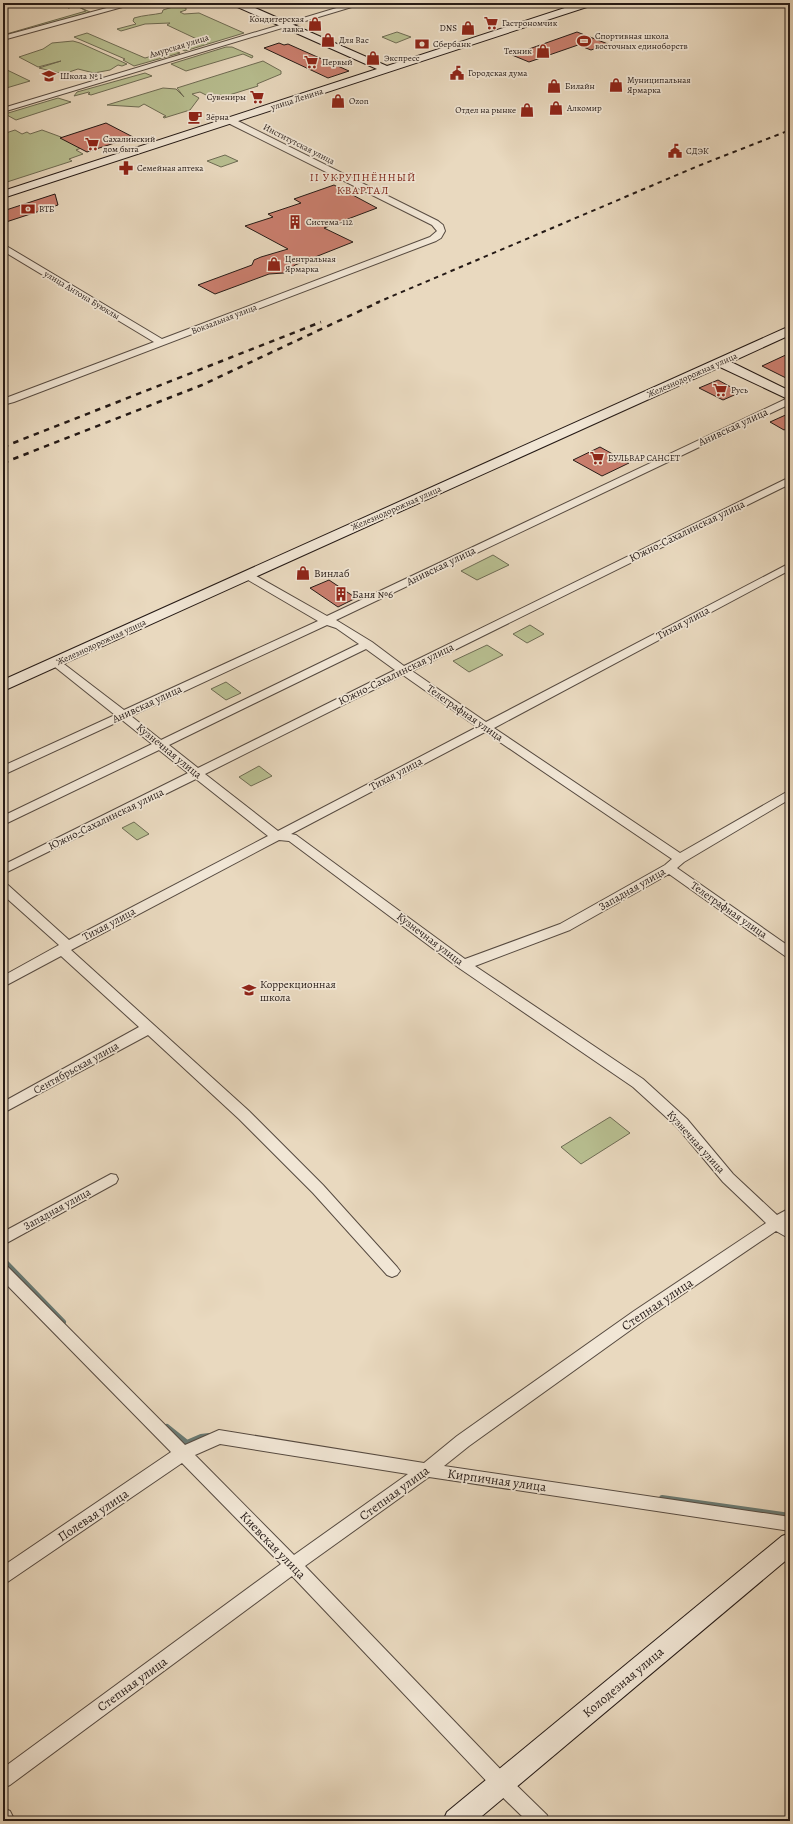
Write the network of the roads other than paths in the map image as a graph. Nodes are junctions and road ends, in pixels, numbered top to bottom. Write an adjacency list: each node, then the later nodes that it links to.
1 (133, 3): 6 (street)
2 (236, 3): 5 (main road)
3 (361, 3): 5 (street, Амурская улица)
4 (590, 3): 7 (main road, улица Ленина)
5 (286, 25): 7 (main road); 8 (street, Амурская улица)
6 (3, 38)
7 (387, 70): 9 (main road, улица Ленина)
8 (3, 110)
9 (231, 121): 10 (main road, улица Ленина); 11 (street, Институтская улица)
10 (3, 195)
11 (441, 231): 14 (street, Вокзальная улица)
12 (3, 247): 14 (street, улица Антона Буюклы)
13 (790, 330): 15 (main road, Железнодорожная улица)
14 (161, 343): 18 (street, Вокзальная улица)
15 (721, 362): 16 (main road); 21 (main road, Железнодорожная улица)
16 (790, 396)
17 (790, 400): 22 (street, Анивская улица)
18 (3, 402)
19 (790, 480): 25 (street, Южно-Сахалинская улица)
20 (790, 566): 28 (street, Тихая улица)
21 (246, 575): 22 (street, Телеграфная улица); 24 (main road, Железнодорожная улица)
22 (328, 620): 23 (street, Телеграфная улица); 27 (street, Анивская улица)
23 (368, 644): 25 (street, Телеграфная улица); 29 (street)
24 (56, 663): 26 (main road, Железнодорожная улица); 27 (street, Кузнечная улица)
25 (404, 670): 28 (street, Телеграфная улица); 31 (street, Южно-Сахалинская улица)
26 (3, 686)
27 (124, 715): 29 (street, Кузнечная улица); 30 (street, Анивская улица)
28 (486, 728): 34 (street, Тихая улица); 35 (street, Телеграфная улица)
29 (161, 745): 31 (street, Кузнечная улица); 33 (street)
30 (3, 771)
31 (197, 774): 34 (street, Кузнечная улица); 37 (street, Южно-Сахалинская улица)
32 (790, 794): 35 (street, Западная улица)
33 (3, 821)
34 (277, 836): 39 (street, Тихая улица); 41 (street, Кузнечная улица)
35 (680, 859): 36 (street, Западная улица)
36 (669, 868): 40 (street, Телеграфная улица); 41 (street, Западная улица)
37 (3, 870)
38 (3, 888): 39 (street)
39 (66, 948): 42 (street, Тихая улица); 43 (street)
40 (790, 953)
41 (464, 965): 46 (street, Кузнечная улица)
42 (3, 982)
43 (150, 1028): 44 (street, Сентябрьская улица); 49 (street)
44 (3, 1108)
45 (111, 1179): 47 (street, Западная улица)
46 (786, 1223): 51 (street, Степная улица)
47 (3, 1239)
48 (3, 1271): 50 (street, Киевская улица)
49 (392, 1271)
50 (183, 1453): 51 (street, Кирпичная улица); 54 (street, Киевская улица); 55 (street, Полевая улица)
51 (427, 1470): 52 (street, Кирпичная улица); 54 (street, Степная улица)
52 (790, 1524)
53 (790, 1543): 57 (main road, Колодезная улица)
54 (293, 1565): 56 (street, Степная улица); 57 (street, Киевская улица)
55 (3, 1576)
56 (3, 1779)
57 (501, 1783): 60 (main road, Колодезная улица); 61 (street, Киевская улица)
58 (3, 1817): 59 (street)
59 (6, 1821)
60 (456, 1821)
61 (540, 1821)

